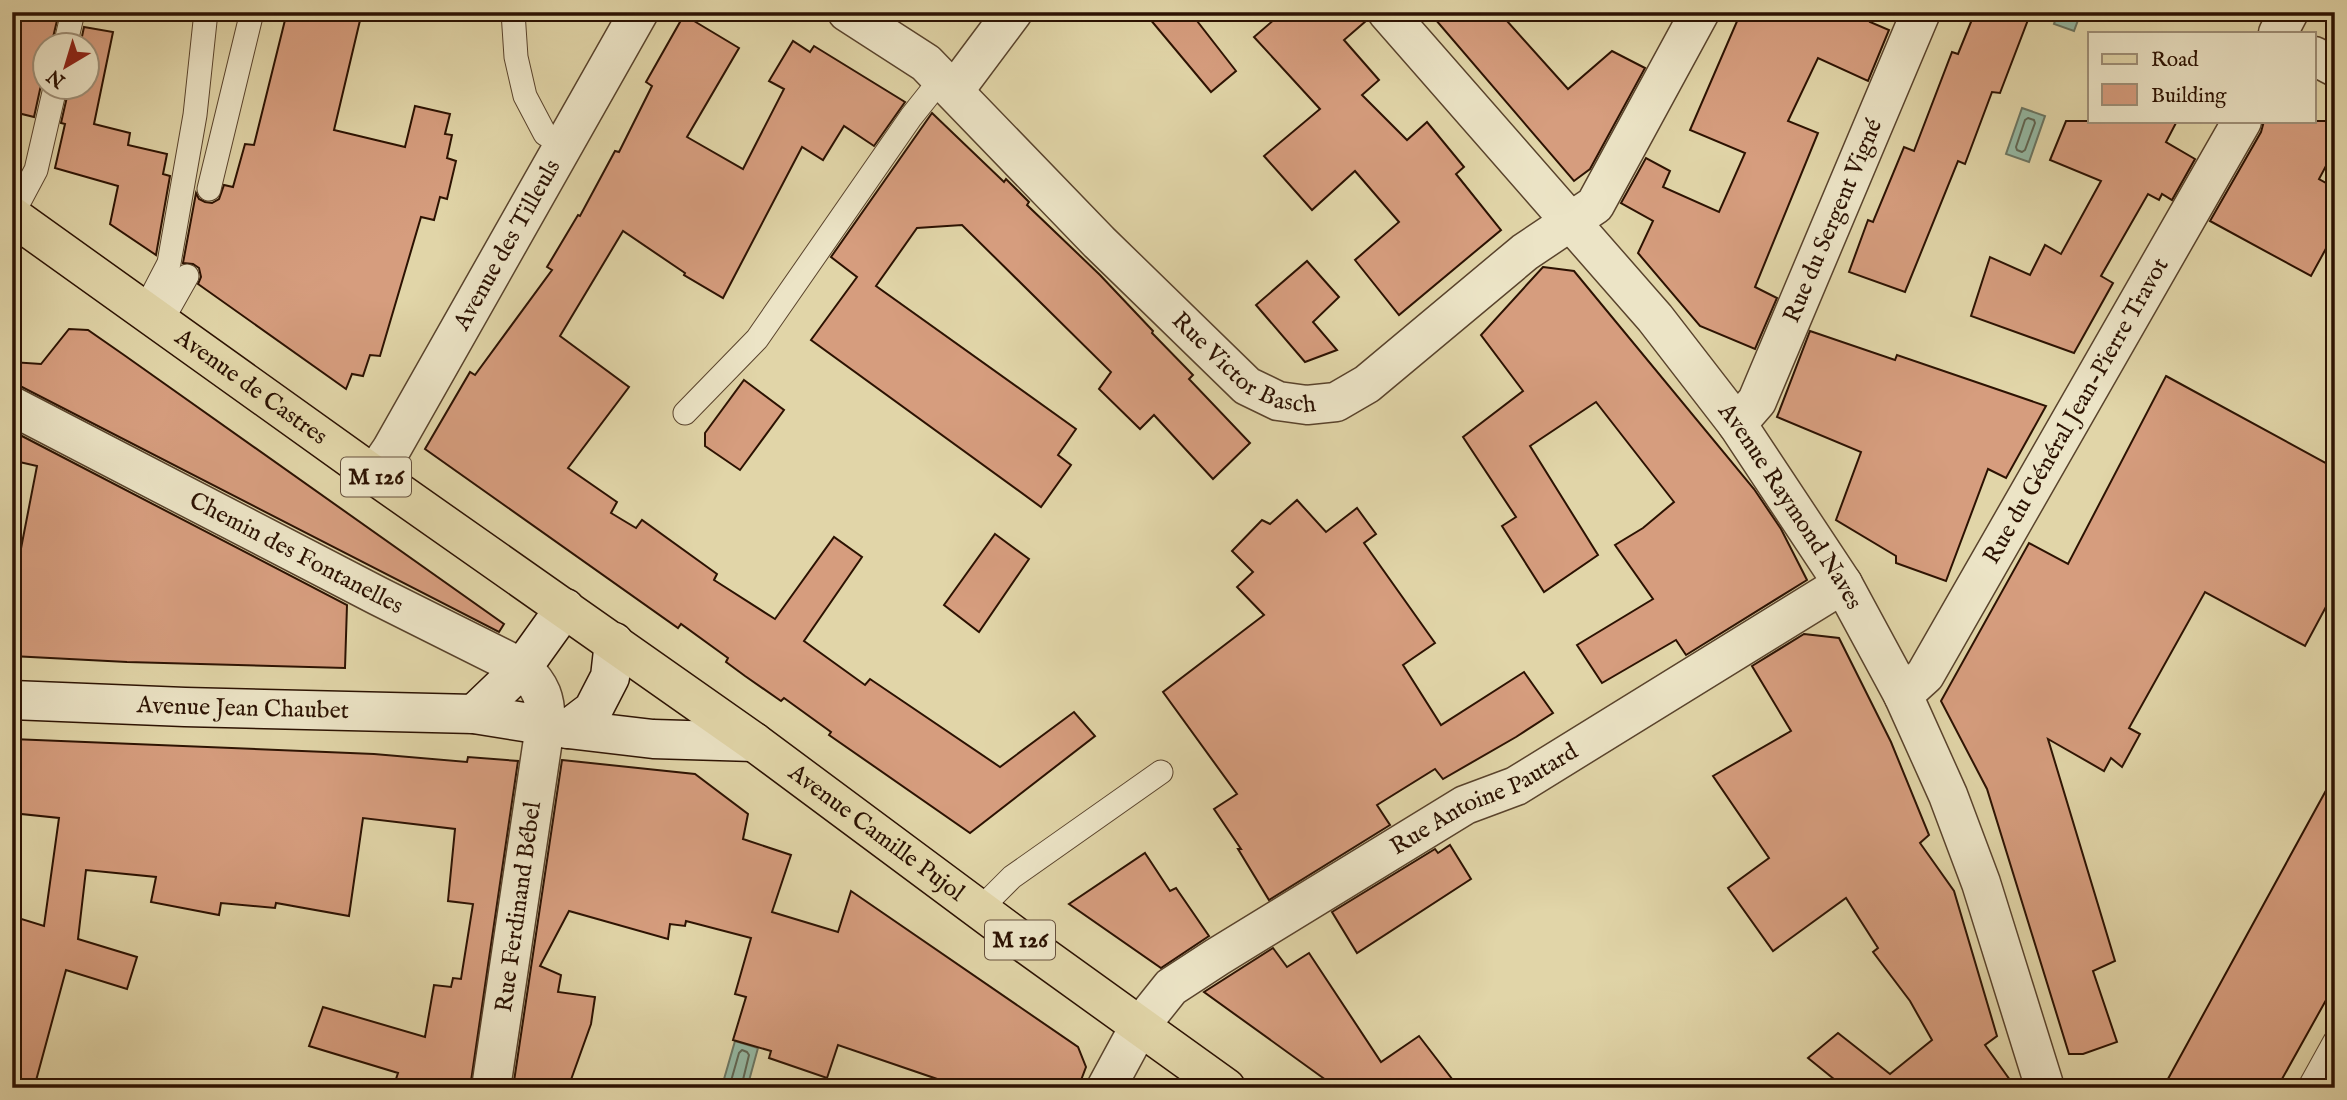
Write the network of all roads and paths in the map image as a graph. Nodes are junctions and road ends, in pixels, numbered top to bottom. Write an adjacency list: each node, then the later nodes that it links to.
1 (73, 12): 12 (lane)
2 (206, 12): 24 (lane)
3 (252, 12): 20 (lane)
4 (513, 12): 19 (lane)
5 (639, 12): 19 (street, Avenue des Tilleuls)
6 (847, 12): 16 (street, Rue Victor Basch)
7 (1013, 12): 16 (street)
8 (1387, 12): 22 (street, Avenue Raymond Naves)
9 (1700, 12): 22 (street, Rue Victor Basch)
10 (1921, 12): 27 (street, Rue du Sergent Vigné)
11 (2289, 12): 13 (street)
12 (68, 32)
13 (2279, 32)
14 (2316, 57): 15 (street)
15 (2335, 67)
16 (948, 85): 22 (street, Rue Victor Basch); 26 (lane)
17 (52, 102): 21 (lane)
18 (2241, 122): 32 (street, Rue du Général Jean-Pierre Travot)
19 (563, 144): 28 (street, Avenue des Tilleuls)
20 (209, 189)
21 (12, 216): 24 (main road, Avenue de Castres / M 126)
22 (1570, 222): 27 (street, Avenue Raymond Naves)
23 (187, 276): 24 (lane)
24 (152, 316): 28 (main road, Avenue de Castres / M 126)
25 (12, 406): 31 (street, Chemin des Fontanelles)
26 (685, 413)
27 (1737, 424): 29 (street, Avenue Raymond Naves)
28 (374, 475): 30 (main road, Avenue de Castres / M 126)
29 (1843, 584): 32 (street, Avenue Raymond Naves); 39 (street, Rue Antoine Pautard)
30 (591, 627): 31 (street); 35 (street); 36 (main road, Avenue Camille Pujol / M 126)
31 (522, 668): 34 (street); 35 (street, Chemin des Fontanelles)
32 (1903, 695): 44 (street, Avenue Raymond Naves)
33 (12, 699): 34 (street, Avenue Jean Chaubet)
34 (474, 714): 35 (street, Avenue Jean Chaubet)
35 (556, 727): 36 (street, Avenue Jean Chaubet); 41 (street, Rue Ferdinand Bébel)
36 (754, 742): 38 (main road, Avenue Camille Pujol / M 126)
37 (1161, 772): 38 (lane)
38 (979, 910): 39 (main road, Avenue Camille Pujol / M 126)
39 (1139, 1027): 42 (street, Rue Antoine Pautard); 43 (main road, Avenue Camille Pujol / M 126)
40 (2335, 1041): 45 (lane)
41 (491, 1088)
42 (1106, 1088)
43 (1226, 1088)
44 (2045, 1088)
45 (2309, 1088)

